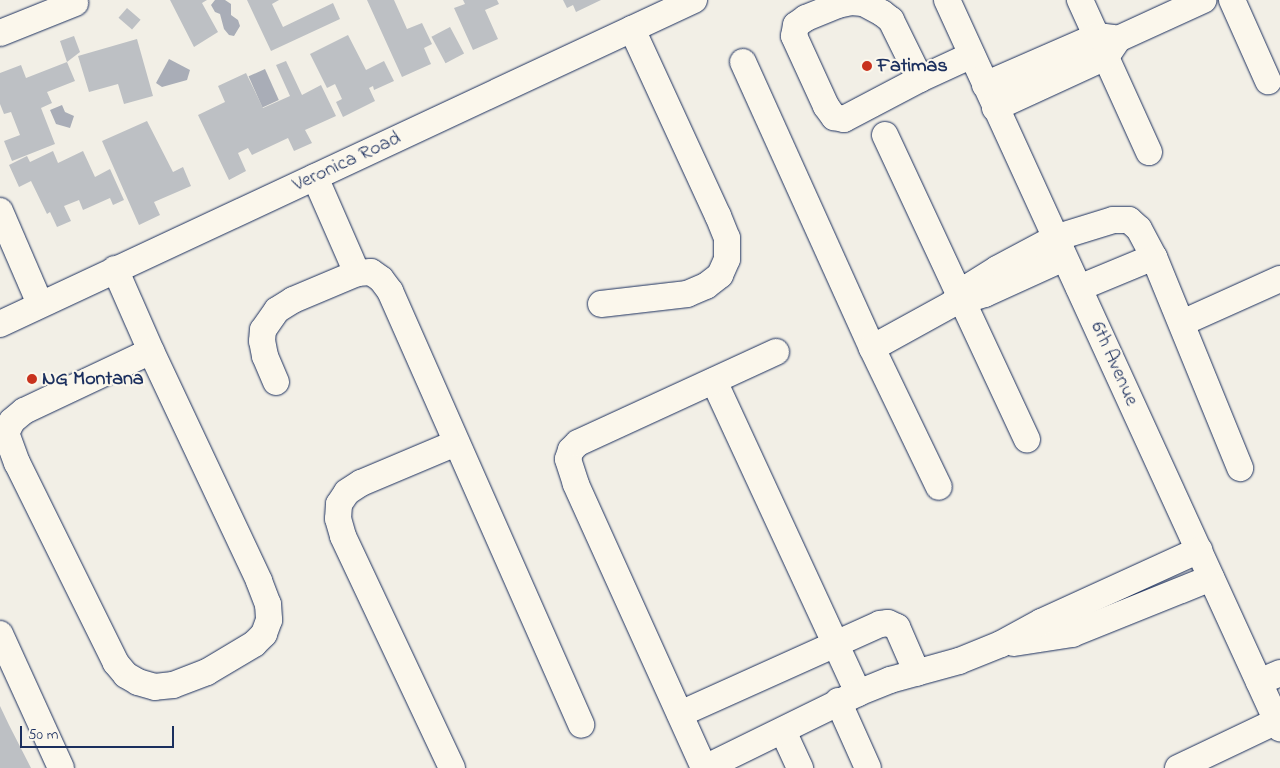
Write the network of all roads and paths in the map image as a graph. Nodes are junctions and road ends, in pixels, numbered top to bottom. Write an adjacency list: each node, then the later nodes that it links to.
1 (947, 0): 10 (street, 6th Avenue)
2 (1080, 0): 9 (street)
3 (1203, 0): 9 (street)
4 (1232, 0): 13 (street)
5 (75, 3): 8 (street)
6 (679, 3): 7 (street, Veronica Road)
7 (632, 29): 17 (street, Veronica Road); 27 (street)
8 (0, 33)
9 (1107, 44): 14 (street); 16 (street)
10 (972, 55): 12 (street); 14 (street, 6th Avenue)
11 (743, 62): 30 (street)
12 (920, 79): 12 (street)
13 (1268, 81)
14 (990, 96): 19 (street, 6th Avenue)
15 (885, 135): 25 (street)
16 (1149, 152)
17 (315, 177): 21 (street, Veronica Road); 22 (street)
18 (0, 211): 26 (street)
19 (1060, 248): 20 (street); 24 (street, 6th Avenue); 25 (street)
20 (1154, 258): 24 (street); 28 (street)
21 (115, 269): 26 (street, Veronica Road); 31 (street)
22 (357, 273): 34 (street); 36 (street)
23 (1280, 279): 28 (street)
24 (1079, 288): 40 (street, 6th Avenue)
25 (958, 300): 30 (street); 35 (street)
26 (40, 304): 29 (street, Veronica Road)
27 (601, 304)
28 (1182, 323): 38 (street)
29 (0, 324)
30 (872, 348): 39 (street)
31 (152, 352): 37 (street); 37 (street)
32 (776, 352): 33 (street)
33 (714, 381): 43 (street); 48 (street)
34 (276, 382)
35 (1027, 438)
36 (456, 443): 49 (street); 53 (street)
37 (8, 467)
38 (1240, 468)
39 (939, 487)
40 (1199, 550): 41 (street, 6th Avenue); 44 (street)
41 (1211, 578): 44 (street); 46 (street, 6th Avenue)
42 (0, 634): 52 (street)
43 (836, 644): 45 (street); 47 (street); 48 (street)
44 (1001, 644): 45 (street)
45 (917, 673): 47 (street)
46 (1270, 677): 50 (street, 6th Avenue)
47 (848, 697): 51 (street); 56 (street)
48 (680, 714): 54 (street)
49 (581, 725)
50 (1278, 725): 57 (street)
51 (783, 731): 54 (street); 55 (street)
52 (61, 768)
53 (452, 768)
54 (704, 768)
55 (800, 768)
56 (868, 768)
57 (1178, 768)

